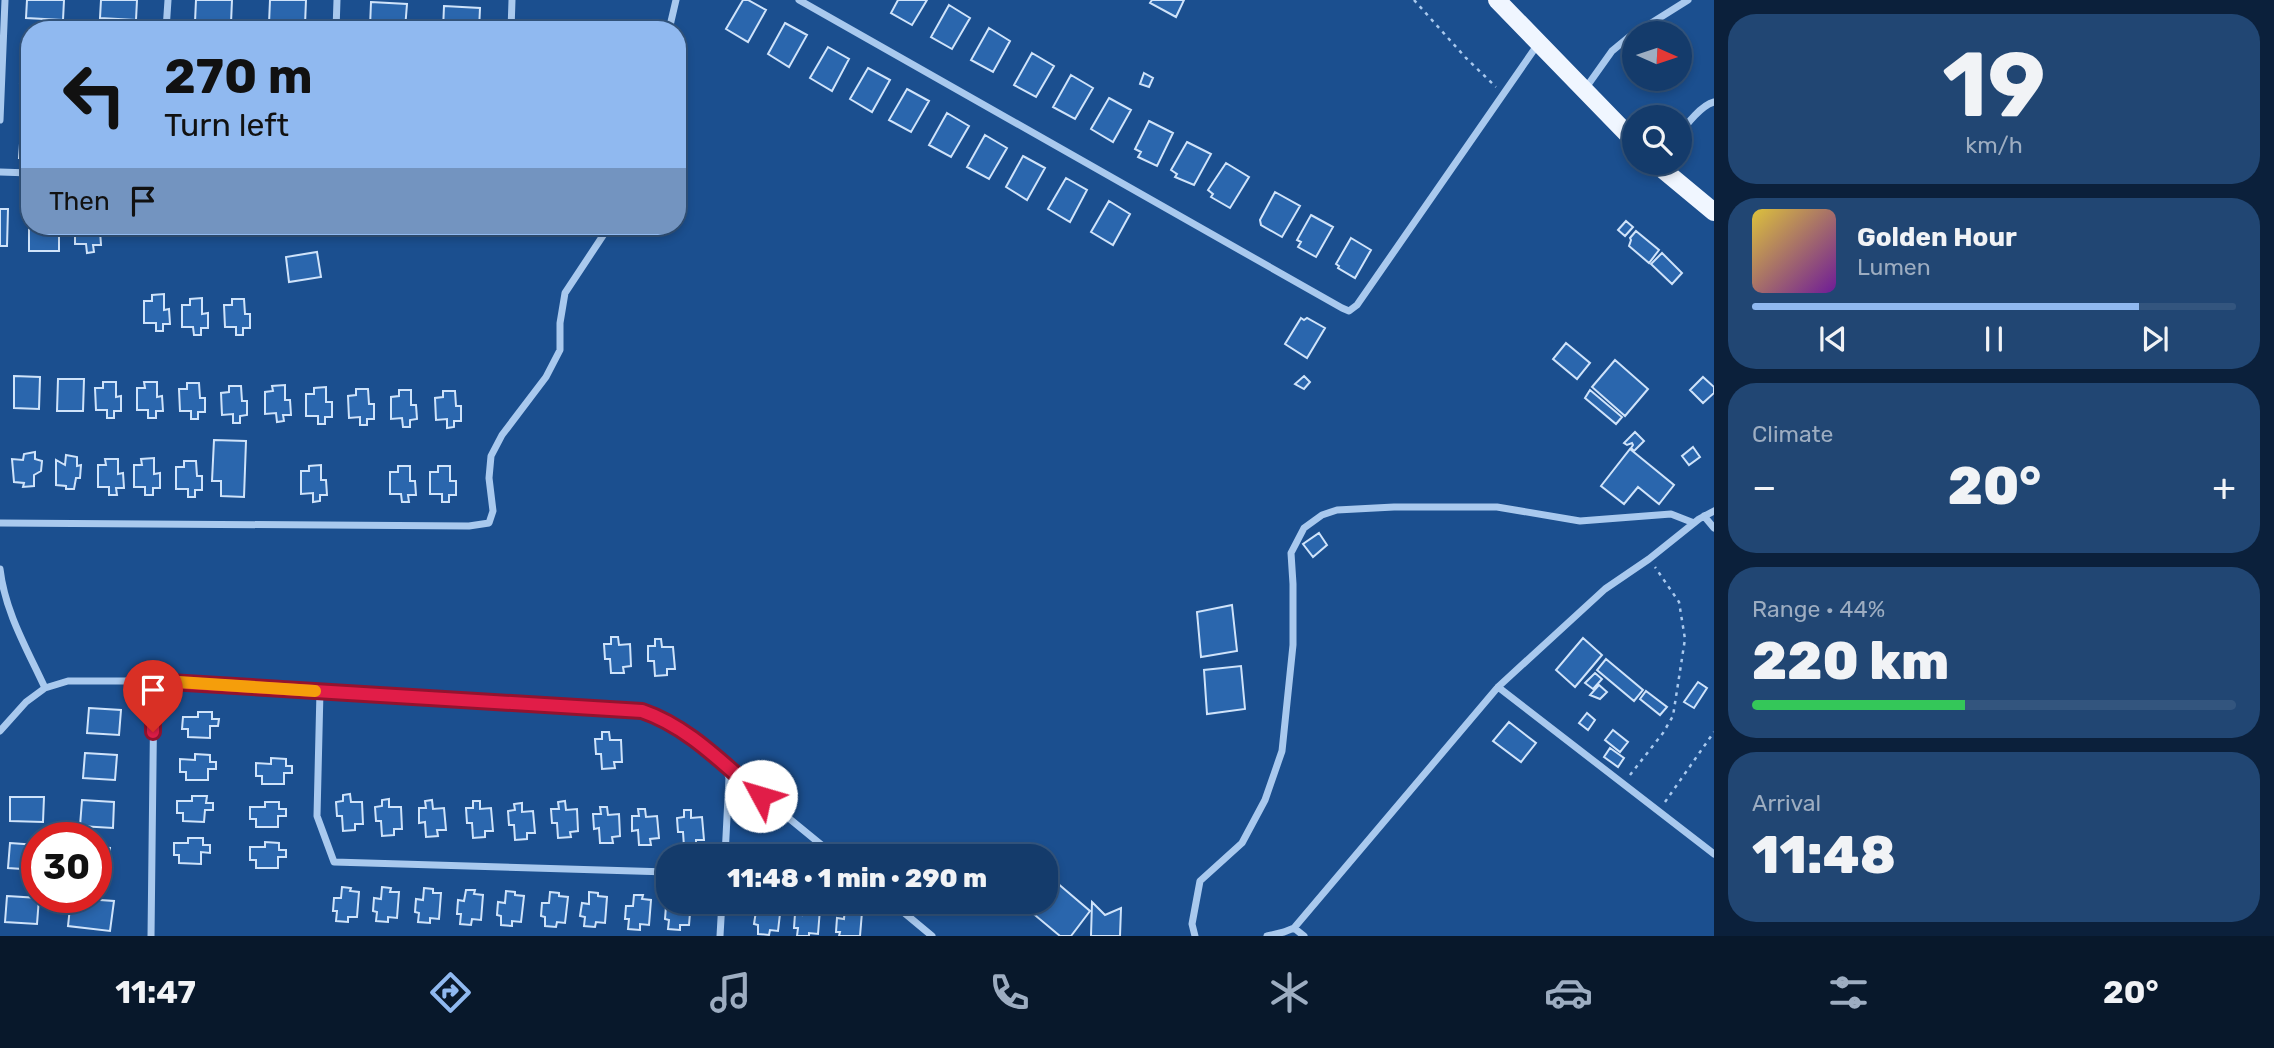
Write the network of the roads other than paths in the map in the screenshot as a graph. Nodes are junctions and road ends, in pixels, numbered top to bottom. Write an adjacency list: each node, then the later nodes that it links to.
1 (5, 0): 17 (street)
2 (168, 0): 9 (street)
3 (337, 0): 10 (street)
4 (512, 0): 11 (street)
5 (676, 0): 12 (street)
6 (799, 0): 13 (street)
7 (1497, 0): 13 (main road)
8 (1688, 0): 14 (street)
9 (167, 21)
10 (337, 21)
11 (511, 21)
12 (671, 21)
13 (1539, 43): 14 (main road)
14 (1584, 90): 18 (main road)
15 (1714, 102): 16 (street)
16 (1692, 120)
17 (0, 121)
18 (1622, 129)
19 (0, 172): 20 (street)
20 (21, 173)
21 (1672, 175): 22 (main road)
22 (1714, 212)
23 (605, 235): 26 (street)
24 (1714, 511): 25 (street)
25 (1704, 516): 27 (street); 28 (street)
26 (0, 523)
27 (1694, 523): 31 (street); 46 (street)
28 (1714, 527)
29 (0, 569): 32 (street)
30 (153, 681): 32 (street); 33 (street); 43 (street)
31 (1498, 687): 38 (street); 42 (street)
32 (46, 688): 34 (street)
33 (320, 691): 35 (street); 39 (street)
34 (0, 731)
35 (725, 766): 36 (street); 37 (street)
36 (726, 844)
37 (820, 844)
38 (1714, 854)
39 (656, 872)
40 (721, 914): 44 (street)
41 (906, 914): 45 (street)
42 (1294, 928): 47 (street); 48 (street)
43 (151, 936)
44 (720, 936)
45 (932, 936)
46 (1195, 936)
47 (1267, 936)
48 (1304, 936)

